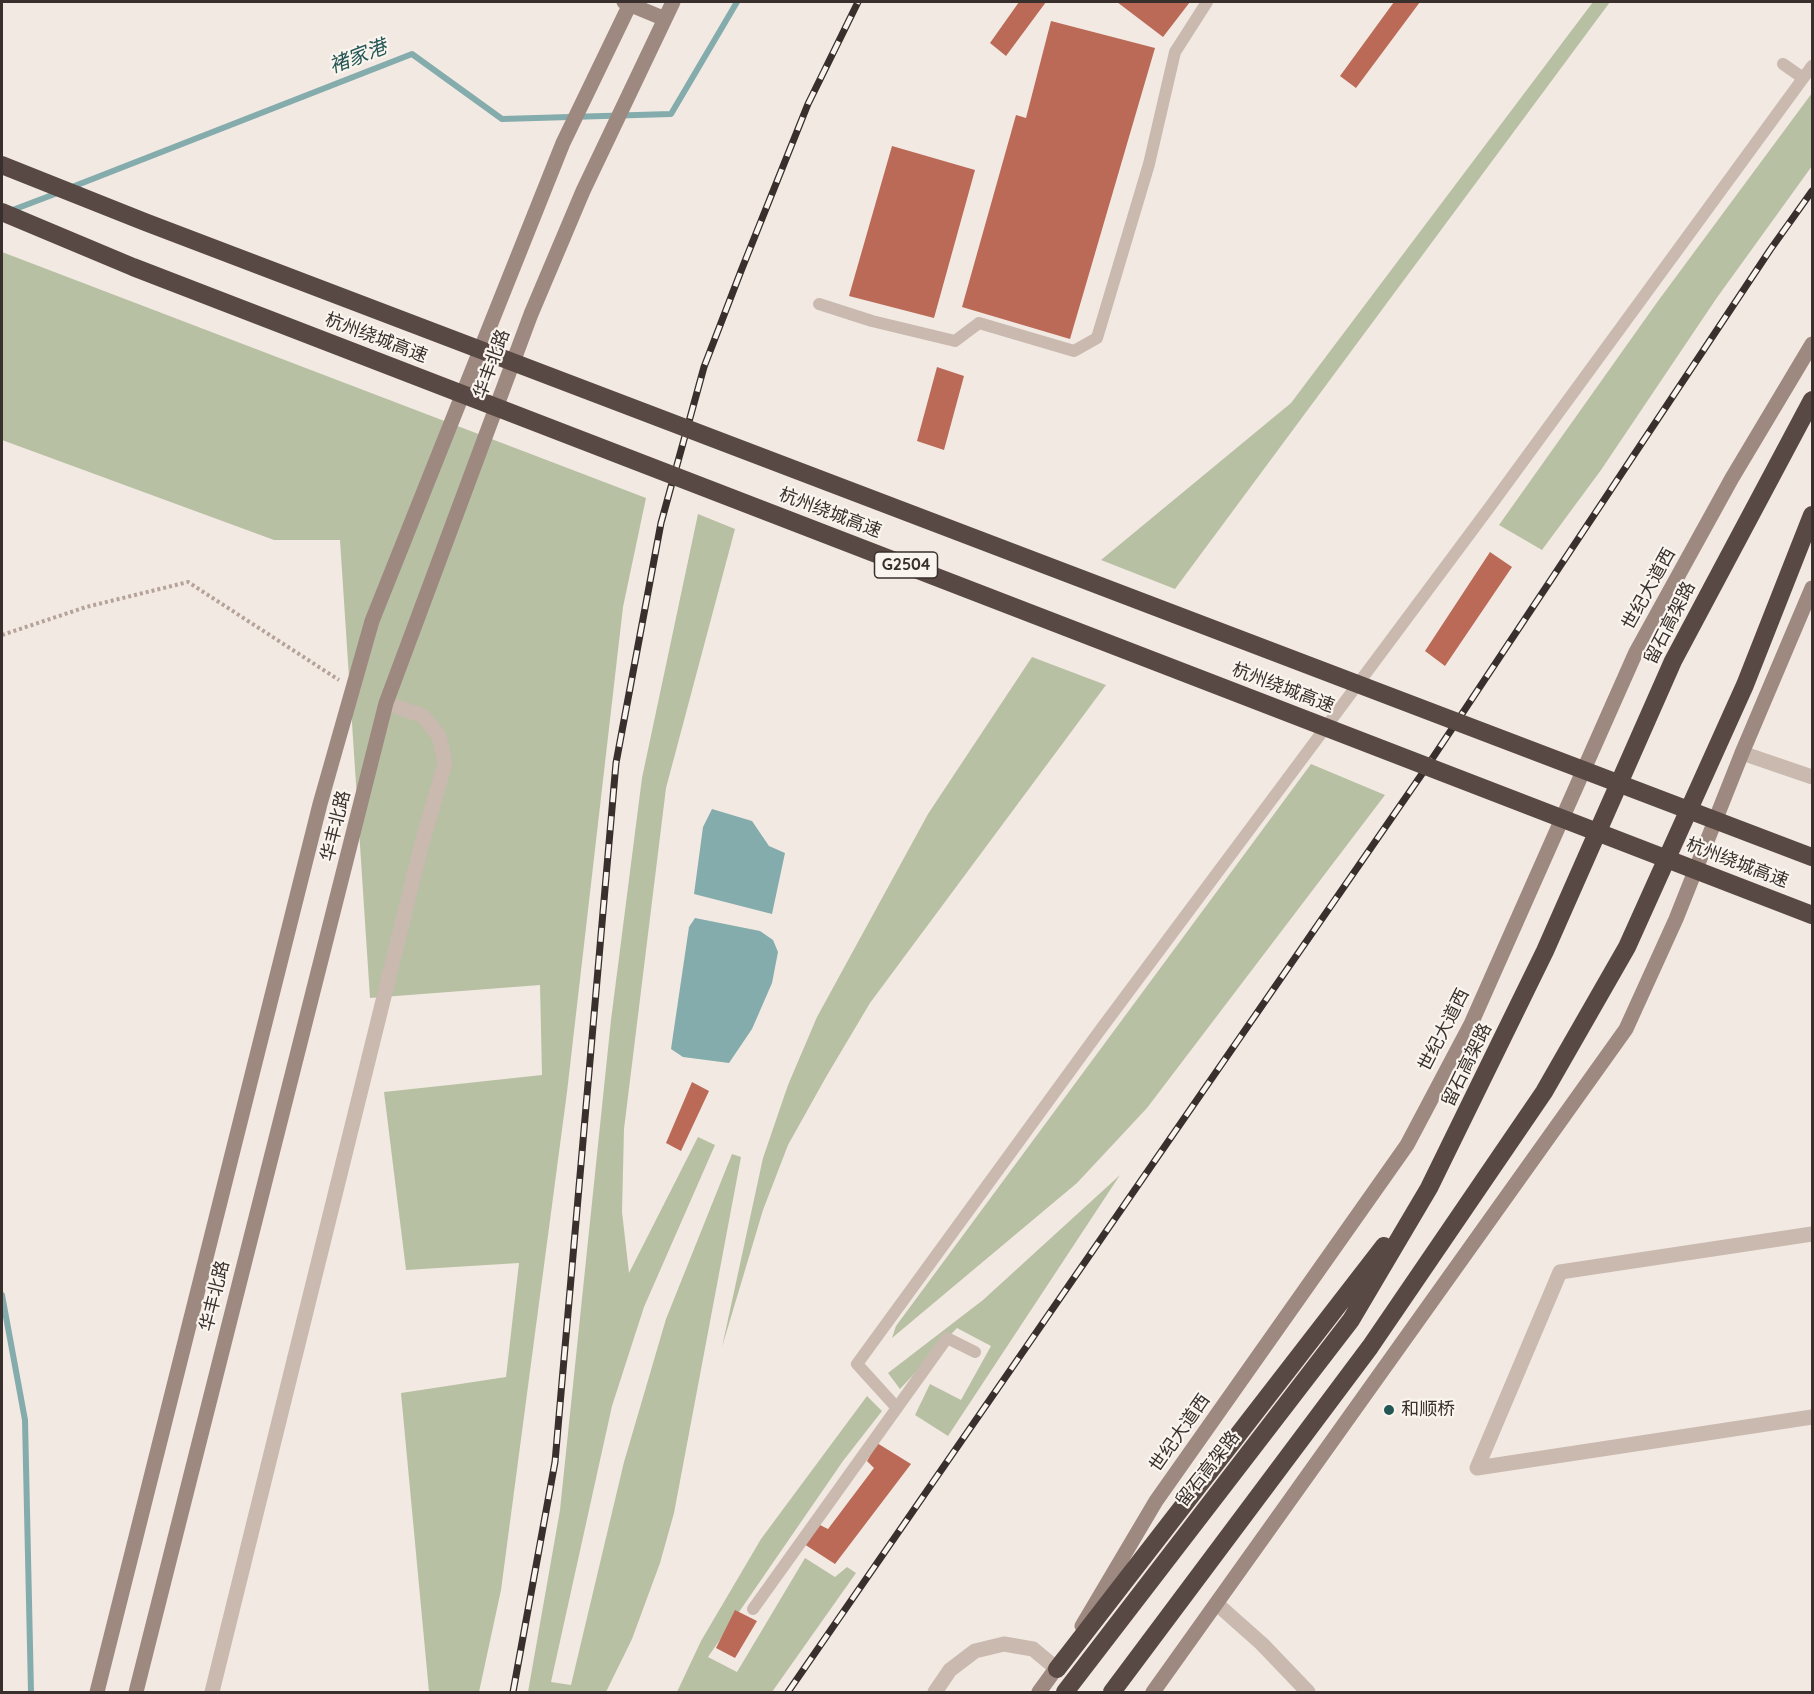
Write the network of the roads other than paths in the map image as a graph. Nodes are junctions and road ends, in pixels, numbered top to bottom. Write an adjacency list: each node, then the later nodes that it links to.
1 (628, 2): 4 (main road); 28 (main road, 华丰北路)
2 (673, 2): 4 (main road, 华丰北路)
3 (1207, 2): 10 (lane)
4 (665, 19): 15 (main road, 华丰北路)
5 (1783, 64): 7 (lane)
6 (1812, 66): 7 (lane)
7 (1803, 78): 23 (lane)
8 (2, 165): 18 (highway, 杭州绕城高速 / G2504, bridge)
9 (2, 212): 19 (highway, 杭州绕城高速 / G2504, bridge)
10 (819, 304)
11 (1812, 344): 27 (main road, 世纪大道西)
12 (1812, 400): 20 (highway, 留石高架路)
13 (1812, 515): 34 (highway)
14 (1812, 588): 16 (main road)
15 (386, 703): 29 (main road, 华丰北路); 30 (street)
16 (1742, 753): 17 (street); 25 (main road)
17 (1812, 777)
18 (1812, 857)
19 (1812, 915)
20 (1429, 1188): 27 (highway); 33 (highway, 留石高架路)
21 (1812, 1234): 24 (street)
22 (975, 1352): 23 (lane)
23 (897, 1408): 26 (lane)
24 (1812, 1417)
25 (1217, 1604): 35 (main road); 36 (street)
26 (753, 1609)
27 (1057, 1669): 31 (street); 32 (main road, 世纪大道西)
28 (97, 1692)
29 (136, 1692)
30 (212, 1692)
31 (935, 1692)
32 (1039, 1692)
33 (1065, 1692)
34 (1112, 1692)
35 (1153, 1692)
36 (1308, 1692)

